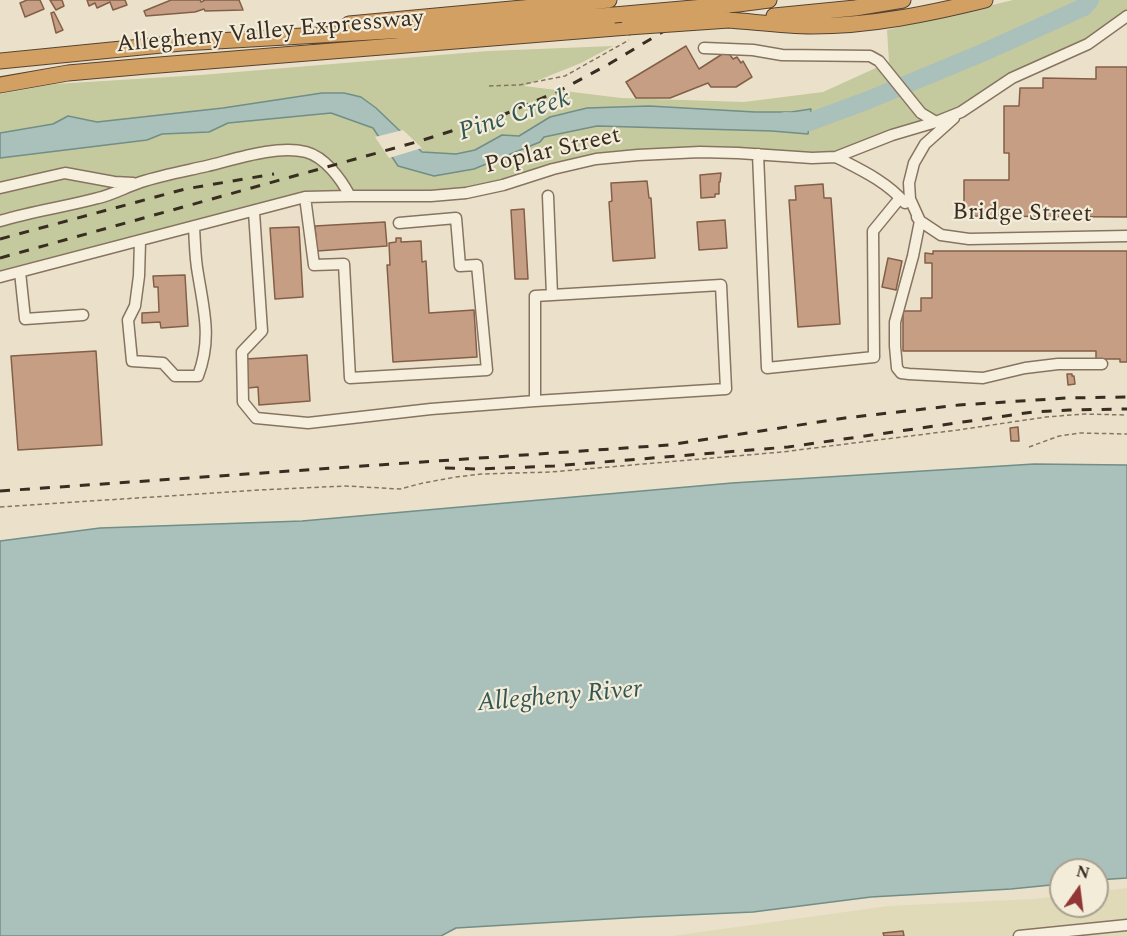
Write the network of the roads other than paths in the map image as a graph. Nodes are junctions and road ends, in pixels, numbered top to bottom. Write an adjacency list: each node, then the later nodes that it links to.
1 (770, 0): 5 (highway, Allegheny Valley Expressway, bridge)
2 (855, 0): 6 (highway)
3 (903, 0): 6 (highway, Allegheny Valley Expressway)
4 (985, 0): 8 (highway)
5 (611, 7): 10 (highway, Allegheny Valley Expressway)
6 (817, 12): 8 (highway, Allegheny Valley Expressway)
7 (1127, 16): 12 (street, Poplar Street)
8 (729, 20): 11 (highway, Allegheny Valley Expressway, bridge)
9 (704, 48): 13 (street)
10 (0, 61)
11 (0, 85)
12 (961, 112): 13 (street, Poplar Street); 24 (street)
13 (936, 122): 15 (street, Poplar Street)
14 (758, 154): 15 (street, Poplar Street); 18 (street, Poplar Street); 21 (street)
15 (836, 157): 21 (street, Bridge Street)
16 (140, 183): 17 (street); 18 (street); 23 (street)
17 (0, 188)
18 (350, 196): 20 (street, Poplar Street)
19 (548, 196): 31 (street)
20 (305, 198): 22 (street, Poplar Street); 25 (street)
21 (900, 198): 24 (street, Bridge Street)
22 (254, 212): 26 (street, Poplar Street); 34 (street)
23 (0, 221)
24 (920, 221): 27 (street, Bridge Street); 33 (street)
25 (399, 223)
26 (194, 227): 28 (street, Poplar Street); 28 (street)
27 (1127, 237)
28 (140, 241): 29 (street, Poplar Street)
29 (20, 272): 30 (street, Poplar Street); 32 (street)
30 (0, 277)
31 (552, 295): 34 (street); 34 (street)
32 (83, 315)
33 (1102, 364)
34 (535, 401)
35 (1127, 925): 36 (street)
36 (1019, 936)

